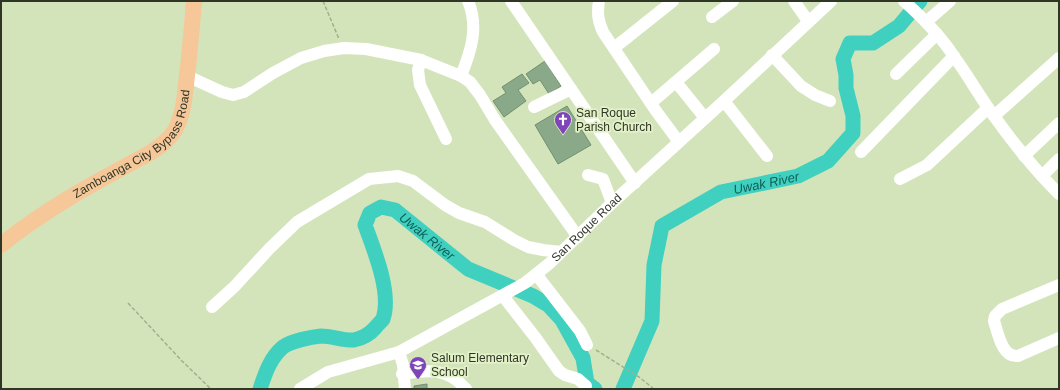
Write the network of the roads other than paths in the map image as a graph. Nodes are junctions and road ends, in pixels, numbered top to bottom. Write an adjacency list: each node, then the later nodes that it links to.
1 (194, 1): 22 (main road, Zamboanga City Bypass Road)
2 (468, 1): 23 (street)
3 (511, 1): 25 (street)
4 (599, 1): 15 (street)
5 (673, 1): 15 (street)
6 (733, 1): 11 (street)
7 (794, 1): 12 (street)
8 (830, 1): 12 (street, San Roque Road)
9 (950, 1): 13 (street)
10 (906, 3): 13 (street)
11 (712, 17)
12 (808, 21): 17 (street, San Roque Road)
13 (926, 22): 14 (street)
14 (937, 34): 18 (street); 21 (street)
15 (614, 48): 28 (street)
16 (714, 49): 24 (street)
17 (772, 55): 26 (street, San Roque Road); 27 (street)
18 (954, 56): 30 (street); 35 (street)
19 (1059, 58): 30 (street)
20 (421, 60): 22 (street); 23 (street); 33 (street)
21 (896, 74)
22 (187, 76): 46 (main road, Zamboanga City Bypass Road)
23 (461, 76): 45 (street)
24 (676, 82): 28 (street); 31 (street)
25 (571, 88): 29 (street); 42 (street)
26 (724, 101): 31 (street, San Roque Road); 36 (street)
27 (830, 101)
28 (650, 103): 34 (street)
29 (534, 107)
30 (991, 112): 37 (street); 41 (street)
31 (705, 118): 34 (street, San Roque Road)
32 (1059, 123): 37 (street)
33 (446, 139)
34 (679, 142): 42 (street, San Roque Road)
35 (861, 152)
36 (767, 156)
37 (1024, 156): 40 (street)
38 (1059, 159): 40 (street)
39 (588, 175): 44 (street)
40 (1042, 176): 43 (street)
41 (900, 179)
42 (635, 183): 44 (street, San Roque Road)
43 (1059, 194)
44 (612, 203): 45 (street, San Roque Road)
45 (578, 237): 47 (street, San Roque Road)
46 (1, 245)
47 (562, 252): 48 (street, San Roque Road); 51 (street)
48 (536, 274): 50 (street, San Roque Road); 53 (street)
49 (1059, 285): 52 (street)
50 (507, 294): 54 (street, San Roque Road); 56 (street)
51 (212, 307)
52 (1059, 338)
53 (587, 345)
54 (399, 352): 55 (street); 57 (street, San Roque Road)
55 (402, 374): 58 (street); 59 (street)
56 (586, 386)
57 (300, 389)
58 (405, 389)
59 (466, 389)

